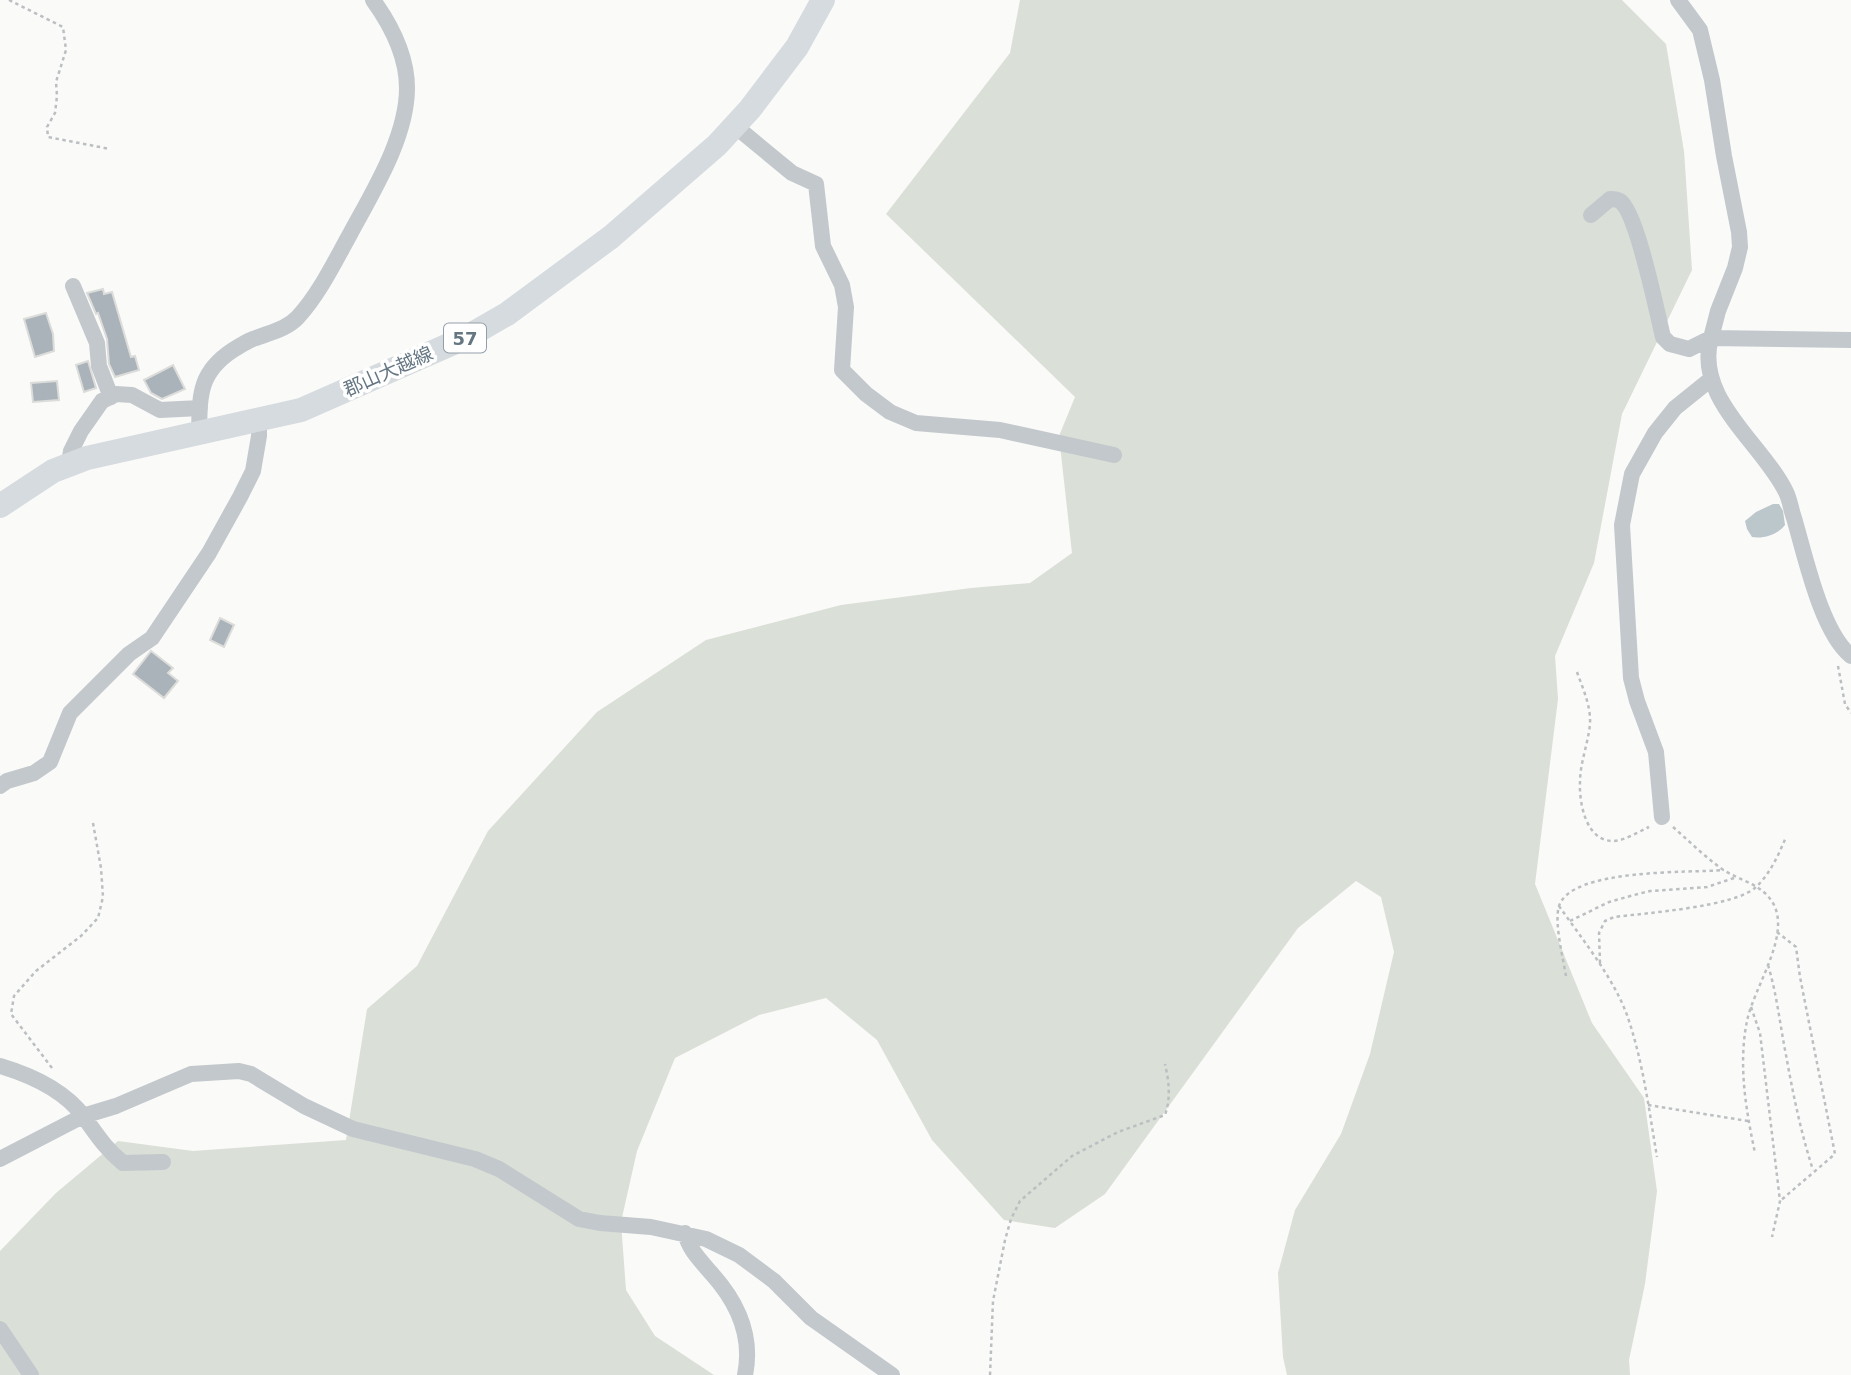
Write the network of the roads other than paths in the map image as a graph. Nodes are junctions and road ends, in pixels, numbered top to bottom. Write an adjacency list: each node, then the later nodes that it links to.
1 (373, 0): 11 (street)
2 (823, 0): 4 (main road, 郡山大越線 / 57)
3 (1678, 0): 7 (street)
4 (735, 126): 12 (main road, 郡山大越線 / 57); 14 (street)
5 (1591, 215): 7 (street)
6 (74, 286): 10 (street)
7 (1711, 338): 8 (street); 9 (street)
8 (1851, 340)
9 (1711, 379): 17 (street); 19 (street)
10 (111, 397): 11 (street); 15 (street)
11 (200, 408): 13 (street)
12 (259, 420): 13 (main road, 郡山大越線 / 57); 18 (street)
13 (200, 433): 15 (main road, 郡山大越線 / 57)
14 (1114, 455)
15 (69, 463): 16 (main road, 郡山大越線 / 57)
16 (0, 506)
17 (1851, 656)
18 (0, 786)
19 (1662, 817)
20 (0, 1066): 21 (street)
21 (83, 1116): 22 (street); 23 (street); 25 (street)
22 (4, 1158): 24 (street)
23 (163, 1162)
24 (0, 1172)
25 (685, 1233): 28 (street); 29 (street)
26 (0, 1329): 27 (street)
27 (31, 1375)
28 (745, 1375)
29 (892, 1375)

